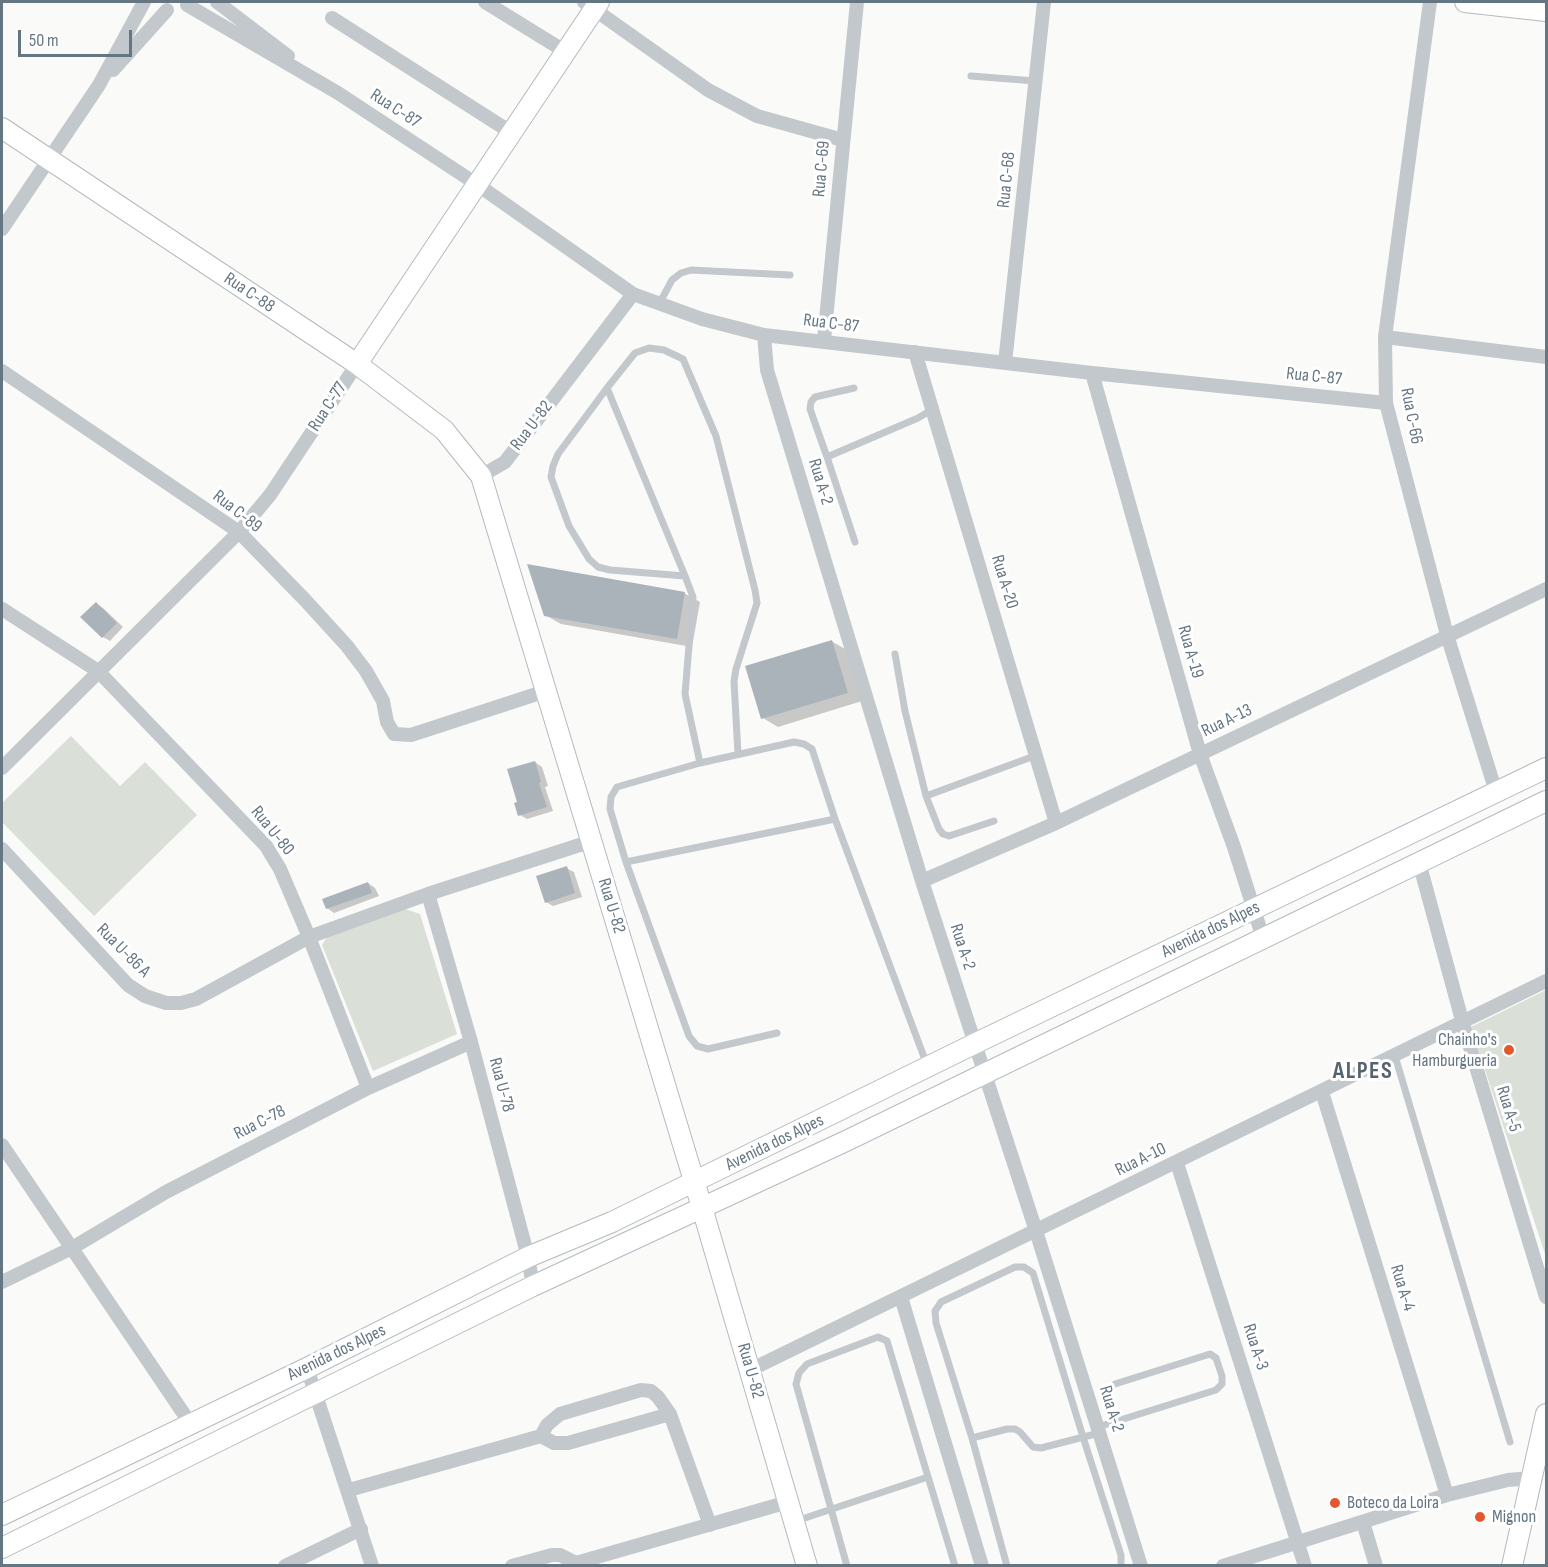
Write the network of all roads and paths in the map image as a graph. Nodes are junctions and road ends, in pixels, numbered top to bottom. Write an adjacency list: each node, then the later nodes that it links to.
1 (144, 2): 17 (street)
2 (152, 2): 11 (street)
3 (217, 2): 18 (street, Rua C-87)
4 (485, 2): 14 (street)
5 (857, 2): 21 (street, Rua C-69)
6 (1044, 2): 16 (street, Rua C-68)
7 (1430, 2): 29 (street, Rua C-66)
8 (1465, 2): 12 (main road)
9 (189, 3): 11 (street); 18 (street, Rua C-87)
10 (593, 4): 14 (main road, Rua C-77); 21 (street)
11 (168, 10): 17 (street)
12 (1546, 11)
13 (332, 18): 20 (street)
14 (566, 52): 20 (main road, Rua C-77)
15 (971, 76): 16 (lane)
16 (1035, 81): 33 (street, Rua C-68)
17 (99, 85): 22 (street)
18 (338, 93): 23 (street, Rua C-87)
19 (2, 128): 22 (main road, Rua C-88)
20 (512, 133): 23 (main road, Rua C-77)
21 (843, 140): 30 (street, Rua C-69)
22 (48, 159): 24 (street); 34 (main road, Rua C-88)
23 (478, 185): 26 (street, Rua C-87); 34 (main road, Rua C-77)
24 (2, 229)
25 (790, 275): 27 (lane)
26 (633, 294): 27 (street, Rua C-87); 42 (street, Rua U-82)
27 (659, 304): 28 (street, Rua C-87)
28 (764, 335): 30 (street, Rua C-87); 68 (street, Rua A-2)
29 (1385, 338): 32 (street); 39 (street, Rua C-66)
30 (824, 340): 31 (street, Rua C-87)
31 (915, 352): 33 (street, Rua C-87); 40 (street, Rua A-20)
32 (1546, 357)
33 (1005, 363): 36 (street, Rua C-87)
34 (357, 364): 42 (main road, Rua C-88); 43 (street, Rua C-77)
35 (2, 370): 43 (street, Rua C-89)
36 (1092, 373): 39 (street, Rua C-87); 53 (street, Rua A-19)
37 (607, 388): 45 (lane); 45 (lane); 52 (lane)
38 (854, 388): 41 (lane)
39 (1386, 403): 48 (street, Rua C-66)
40 (933, 409): 41 (lane); 54 (street, Rua A-20)
41 (826, 457): 44 (lane)
42 (481, 476): 51 (main road, Rua U-82)
43 (238, 532): 50 (street, Rua C-77); 51 (street, Rua C-89)
44 (855, 542)
45 (685, 576): 55 (lane)
46 (1546, 589): 48 (street, Rua A-13)
47 (2, 609): 50 (street, Rua U-80)
48 (1447, 635): 53 (street, Rua A-13); 58 (street, Rua C-66)
49 (895, 654): 59 (lane)
50 (98, 671): 56 (street, Rua C-77); 71 (street, Rua U-80)
51 (546, 691): 64 (main road, Rua U-82)
52 (738, 754): 55 (lane); 61 (lane)
53 (1200, 754): 63 (street, Rua A-13); 70 (street, Rua A-19)
54 (1037, 755): 59 (lane); 63 (street, Rua A-20)
55 (700, 763): 66 (lane)
56 (2, 768)
57 (1546, 768): 58 (main road, Avenida dos Alpes)
58 (1496, 792): 70 (main road, Avenida dos Alpes)
59 (926, 796): 62 (lane)
60 (1546, 801): 67 (main road, Avenida dos Alpes)
61 (836, 819): 66 (lane); 79 (lane)
62 (994, 821)
63 (1056, 823): 68 (street, Rua A-13)
64 (591, 841): 69 (street, Rua U-86 A); 85 (main road, Rua U-82)
65 (2, 849): 71 (street, Rua U-86 A)
66 (626, 862): 75 (lane)
67 (1419, 862): 72 (main road, Avenida dos Alpes); 74 (street, Rua A-5)
68 (922, 881): 77 (street, Rua A-2)
69 (428, 894): 71 (street, Rua U-86 A); 76 (street, Rua U-78)
70 (1253, 910): 72 (street, Rua A-19); 77 (main road, Avenida dos Alpes)
71 (309, 937): 81 (street, Rua U-80)
72 (1263, 939): 80 (main road, Avenida dos Alpes)
73 (1546, 981): 74 (street, Rua A-10)
74 (1463, 1024): 78 (street, Rua A-10); 93 (street, Rua A-5)
75 (777, 1033)
76 (471, 1042): 81 (street, Rua C-78); 89 (street, Rua U-78)
77 (974, 1044): 79 (main road, Avenida dos Alpes); 80 (street, Rua A-2)
78 (1395, 1056): 82 (street, Rua A-10); 105 (lane)
79 (928, 1067): 85 (main road, Avenida dos Alpes)
80 (985, 1072): 86 (main road, Avenida dos Alpes); 87 (street, Rua A-2)
81 (368, 1088): 88 (street, Rua C-78)
82 (1322, 1092): 84 (street, Rua A-10); 109 (street, Rua A-4)
83 (2, 1145): 88 (street)
84 (1177, 1163): 87 (street, Rua A-10); 117 (street, Rua A-3)
85 (694, 1182): 86 (main road, Rua U-82); 89 (main road, Avenida dos Alpes)
86 (702, 1208): 91 (main road, Avenida dos Alpes); 95 (main road, Rua U-82)
87 (1036, 1231): 92 (street, Rua A-10); 101 (street, Rua A-2)
88 (72, 1248): 90 (street, Rua C-78); 100 (street)
89 (528, 1257): 91 (street, Rua U-78); 94 (main road, Avenida dos Alpes)
90 (2, 1282)
91 (533, 1286): 97 (main road, Avenida dos Alpes)
92 (901, 1297): 95 (street, Rua A-10); 127 (street)
93 (1546, 1297)
94 (307, 1368): 97 (street); 100 (main road, Avenida dos Alpes)
95 (750, 1370): 110 (main road, Rua U-82)
96 (1115, 1383): 101 (lane)
97 (316, 1394): 108 (street); 118 (main road, Avenida dos Alpes)
98 (670, 1414): 102 (street); 102 (street); 115 (street)
99 (1546, 1414): 107 (main road)
100 (190, 1423): 112 (main road, Avenida dos Alpes)
101 (1098, 1430): 103 (lane); 130 (street, Rua A-2)
102 (541, 1436): 108 (street)
103 (1083, 1437): 104 (lane); 104 (lane); 129 (lane)
104 (972, 1438): 128 (lane)
105 (1510, 1442)
106 (928, 1477): 111 (lane); 111 (lane); 126 (lane)
107 (1531, 1478): 109 (street); 134 (main road)
108 (349, 1490): 116 (street)
109 (1447, 1495): 114 (street)
110 (788, 1502): 113 (main road, Rua U-82); 115 (street)
111 (831, 1509): 113 (lane); 125 (lane)
112 (2, 1515)
113 (794, 1521): 124 (main road, Rua U-82)
114 (1363, 1522): 117 (street); 133 (street)
115 (710, 1525): 120 (street)
116 (361, 1529): 121 (street); 122 (street)
117 (1298, 1542): 119 (street); 132 (street, Rua A-3)
118 (2, 1548)
119 (1238, 1563): 131 (street)
120 (576, 1564): 123 (street)
121 (285, 1566)
122 (372, 1566)
123 (512, 1566)
124 (807, 1566)
125 (848, 1566)
126 (955, 1566)
127 (982, 1566)
128 (1007, 1566)
129 (1121, 1566)
130 (1141, 1566)
131 (1223, 1566)
132 (1305, 1566)
133 (1376, 1566)
134 (1512, 1566)

